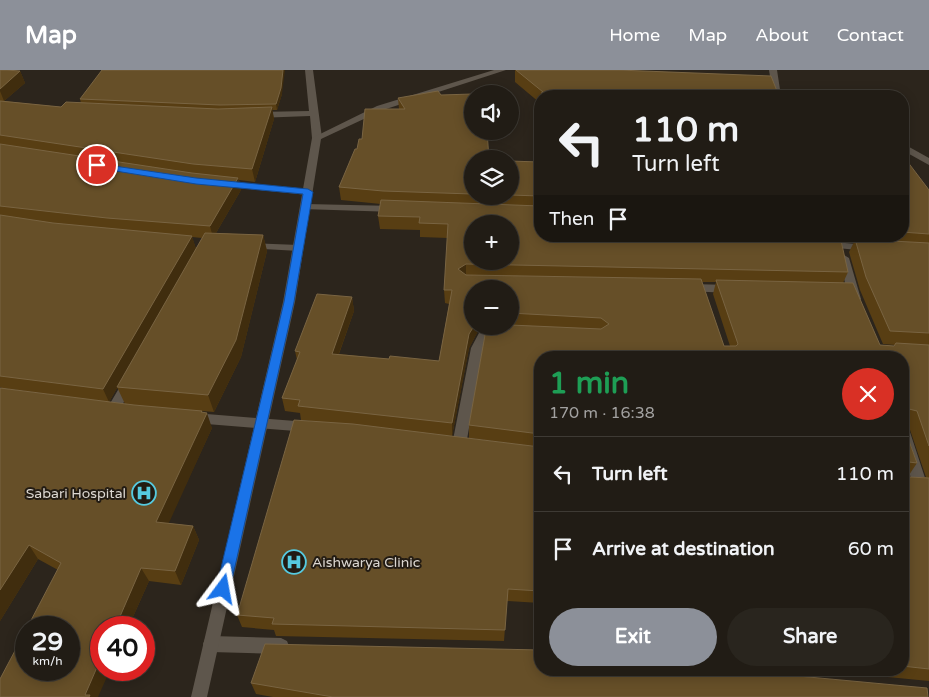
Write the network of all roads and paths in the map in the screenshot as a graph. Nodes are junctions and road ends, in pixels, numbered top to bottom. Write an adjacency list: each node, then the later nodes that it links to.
1 (309, 70): 5 (street)
2 (502, 70): 7 (street)
3 (773, 70): 4 (street)
4 (776, 90)
5 (314, 113): 6 (street); 7 (street)
6 (250, 115)
7 (317, 138): 11 (street)
8 (909, 150): 9 (street)
9 (929, 162)
10 (215, 183): 11 (street)
11 (308, 192): 12 (street)
12 (306, 206): 13 (street); 17 (street)
13 (405, 210)
14 (840, 242): 21 (street)
15 (845, 242): 18 (street)
16 (234, 245): 17 (street)
17 (299, 248): 26 (street)
18 (880, 249)
19 (674, 288): 20 (street)
20 (747, 290)
21 (859, 308)
22 (486, 335): 28 (street)
23 (136, 368): 24 (street)
24 (131, 412)
25 (178, 417): 26 (street)
26 (261, 424): 27 (street); 32 (street)
27 (317, 428)
28 (459, 445)
29 (909, 446): 31 (street)
30 (909, 484): 31 (street)
31 (925, 485)
32 (211, 644): 33 (street); 34 (street)
33 (301, 646)
34 (199, 697)

